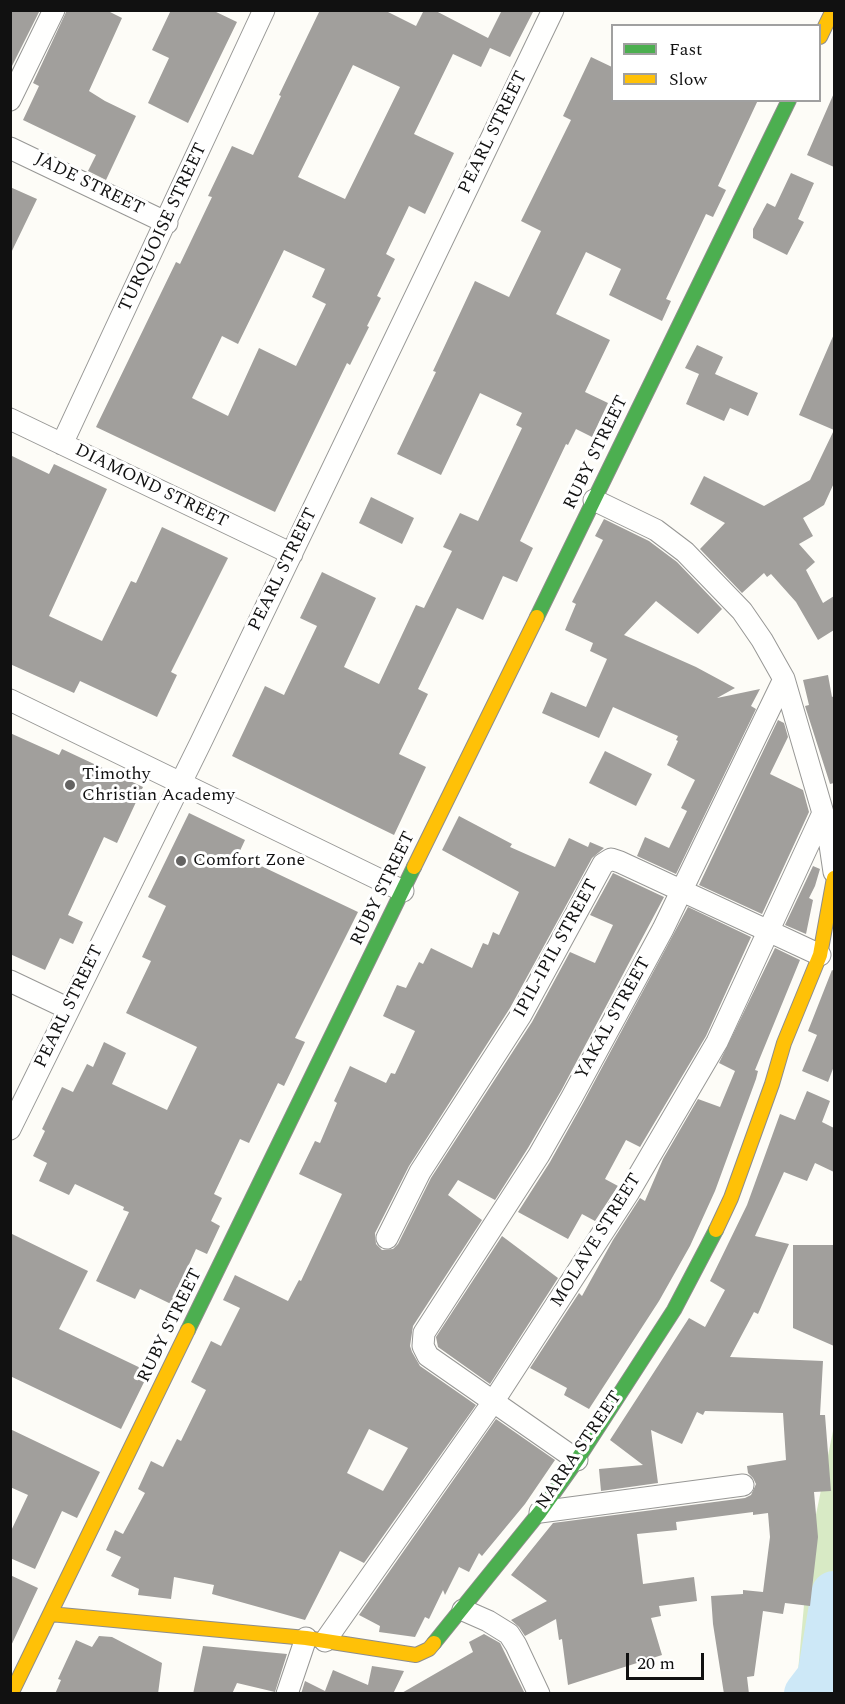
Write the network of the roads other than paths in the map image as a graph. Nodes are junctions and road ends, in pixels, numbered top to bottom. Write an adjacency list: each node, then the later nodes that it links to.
1 (54, 10): 6 (street)
2 (264, 10): 9 (street, TURQUOISE STREET)
3 (553, 10): 13 (street, PEARL STREET)
4 (832, 10): 5 (street)
5 (821, 33)
6 (10, 100)
7 (788, 102): 12 (street, RUBY STREET)
8 (10, 148): 9 (street, JADE STREET)
9 (167, 223): 11 (street, TURQUOISE STREET)
10 (10, 419): 11 (street, DIAMOND STREET)
11 (62, 444): 13 (street, DIAMOND STREET)
12 (594, 500): 14 (street); 20 (street, RUBY STREET)
13 (292, 554): 16 (street, PEARL STREET)
14 (784, 680): 17 (street); 21 (street, YAKAL STREET)
15 (10, 700): 16 (street)
16 (180, 782): 20 (street); 25 (street, PEARL STREET)
17 (823, 813): 18 (street); 22 (street, MOLAVE STREET)
18 (834, 872)
19 (834, 878): 23 (street, NARRA STREET)
20 (403, 891): 33 (street, RUBY STREET)
21 (682, 892): 22 (street, IPIL-IPIL STREET); 27 (street, IPIL-IPIL STREET); 28 (street, YAKAL STREET)
22 (768, 932): 23 (street, IPIL-IPIL STREET); 28 (street, MOLAVE STREET)
23 (820, 955): 29 (street, NARRA STREET)
24 (10, 981): 25 (street)
25 (69, 1009): 26 (street, PEARL STREET)
26 (10, 1128)
27 (387, 1238)
28 (493, 1402): 29 (street); 34 (street, MOLAVE STREET)
29 (577, 1460): 31 (street, NARRA STREET)
30 (743, 1485): 31 (street)
31 (540, 1512): 32 (street, NARRA STREET)
32 (463, 1610): 34 (street, NARRA STREET); 37 (street)
33 (50, 1614): 34 (street, NARRA STREET); 35 (street, RUBY STREET)
34 (315, 1640): 36 (street, MOLAVE STREET)
35 (11, 1694)
36 (287, 1694)
37 (539, 1694)

